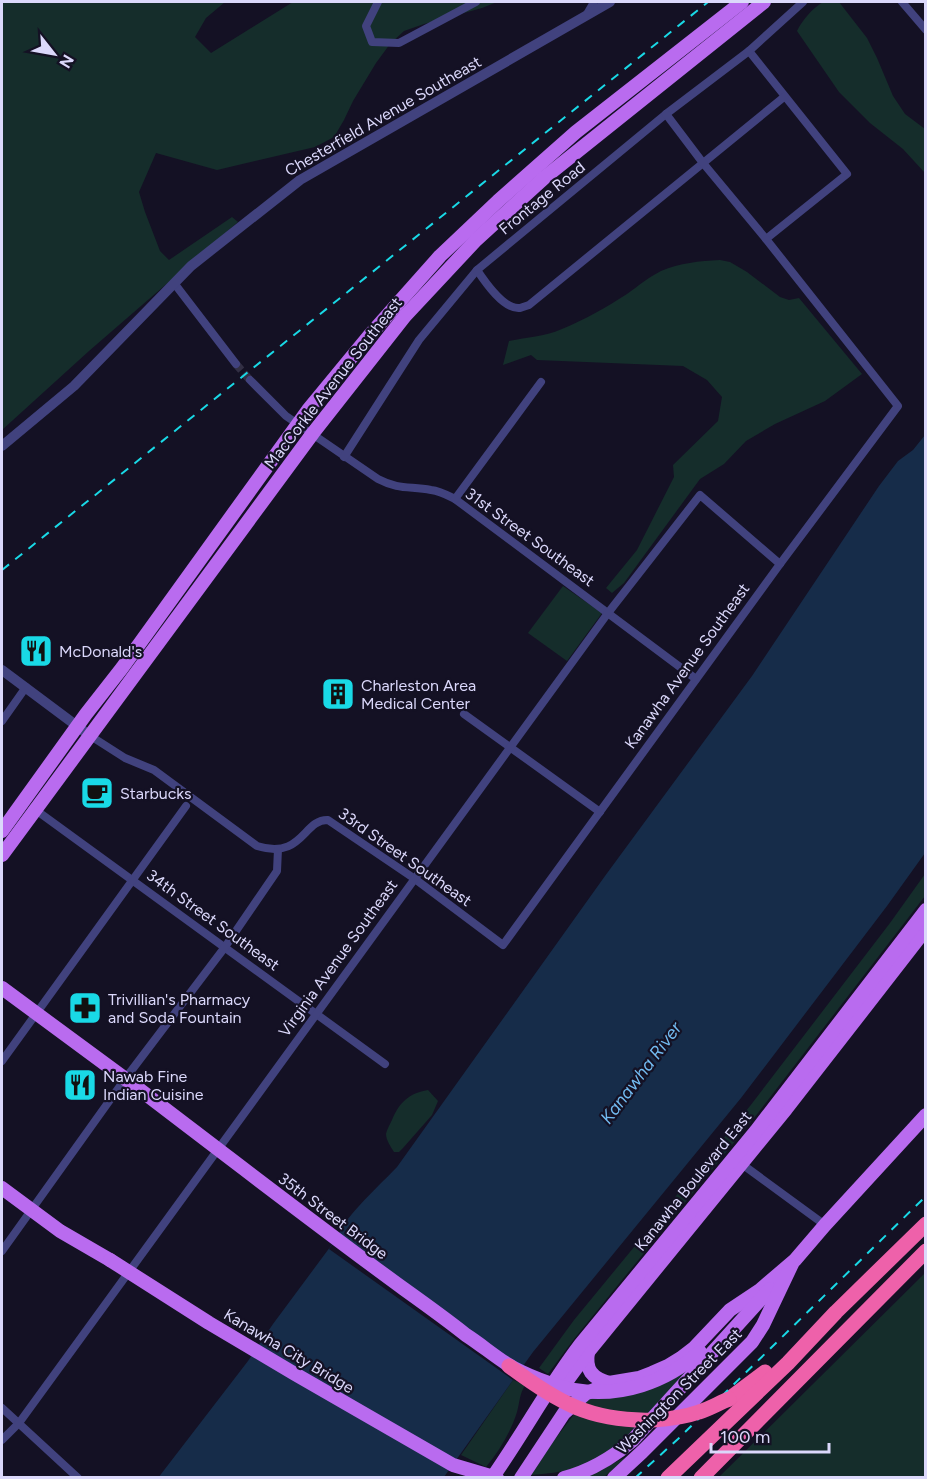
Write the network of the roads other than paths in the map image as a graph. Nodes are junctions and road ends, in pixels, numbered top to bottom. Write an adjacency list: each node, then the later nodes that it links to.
1 (378, 2): 2 (street)
2 (476, 2)
3 (594, 2): 9 (street)
4 (610, 2): 9 (street, Chesterfield Avenue Southeast)
5 (742, 2): 21 (main road, MacCorkle Avenue Southeast)
6 (764, 2): 22 (main road, MacCorkle Avenue Southeast)
7 (803, 2): 11 (street, Frontage Road)
8 (902, 2): 10 (street)
9 (587, 14): 17 (street, Chesterfield Avenue Southeast)
10 (926, 30)
11 (748, 51): 12 (street); 13 (street, Frontage Road)
12 (784, 97): 14 (street); 15 (street)
13 (666, 114): 14 (street); 16 (street, Frontage Road)
14 (703, 163): 15 (street); 16 (street)
15 (766, 239): 26 (street, Kanawha Avenue Southeast)
16 (477, 270): 24 (street, Frontage Road)
17 (174, 283): 18 (street); 23 (street, Chesterfield Avenue Southeast)
18 (236, 363)
19 (250, 380): 21 (street, 31st Street Southeast)
20 (542, 382): 25 (street)
21 (299, 423): 22 (street, 31st Street Southeast); 33 (main road, MacCorkle Avenue Southeast)
22 (313, 433): 24 (street, 31st Street Southeast); 34 (main road, MacCorkle Avenue Southeast)
23 (2, 446)
24 (344, 457): 25 (street, 31st Street Southeast)
25 (455, 499): 27 (street, 31st Street Southeast)
26 (780, 564): 27 (street, Virginia Avenue Southeast); 29 (street, Kanawha Avenue Southeast)
27 (608, 613): 29 (street, 31st Street Southeast); 35 (street, Virginia Avenue Southeast)
28 (2, 670): 30 (street)
29 (696, 678): 38 (street, Kanawha Avenue Southeast)
30 (26, 687): 32 (street); 33 (street)
31 (464, 714): 35 (street)
32 (2, 720)
33 (77, 727): 34 (street); 36 (main road, MacCorkle Avenue Southeast)
34 (89, 735): 36 (main road, MacCorkle Avenue Southeast); 40 (street)
35 (510, 748): 38 (street); 42 (street, Virginia Avenue Southeast)
36 (29, 805): 39 (main road, MacCorkle Avenue Southeast); 41 (main road, MacCorkle Avenue Southeast); 43 (street, 34th Street Southeast)
37 (186, 806): 43 (street)
38 (600, 812): 46 (street, Kanawha Avenue Southeast)
39 (2, 831)
40 (278, 849): 42 (street, 33rd Street Southeast); 47 (street)
41 (2, 855)
42 (416, 879): 46 (street, 33rd Street Southeast); 50 (street, Virginia Avenue Southeast)
43 (132, 880): 47 (street, 34th Street Southeast); 49 (street)
44 (926, 910): 55 (main road, Kanawha Boulevard East)
45 (926, 929): 55 (main road, Kanawha Boulevard East)
46 (503, 945)
47 (225, 947): 50 (street, 34th Street Southeast); 53 (street)
48 (2, 988): 49 (main road, 35th Street Bridge)
49 (36, 1013): 51 (street); 53 (main road, 35th Street Bridge)
50 (316, 1013): 52 (street, 34th Street Southeast); 69 (street, Virginia Avenue Southeast)
51 (2, 1060)
52 (385, 1064)
53 (125, 1079): 57 (street); 66 (main road, 35th Street Bridge, bridge)
54 (926, 1115): 59 (main road, Washington Street East)
55 (738, 1161): 59 (street); 65 (main road, Kanawha Boulevard East); 74 (main road, Kanawha Boulevard East)
56 (2, 1188): 57 (main road, Kanawha City Bridge)
57 (32, 1209): 60 (street); 71 (main road, Kanawha City Bridge, bridge)
58 (926, 1224): 64 (highway)
59 (825, 1225): 62 (main road, Washington Street East)
60 (2, 1251)
61 (926, 1251): 80 (highway)
62 (795, 1260): 63 (main road, Washington Street East); 77 (main road); 78 (main road, Washington Street East)
63 (760, 1290): 66 (main road, 35th Street Bridge, bridge); 67 (main road, Washington Street East)
64 (836, 1312): 66 (highway, bridge); 79 (highway)
65 (588, 1353): 67 (main road); 75 (main road, Kanawha Boulevard East)
66 (509, 1366)
67 (609, 1383): 76 (main road, Washington Street East)
68 (2, 1408): 69 (street)
69 (19, 1423): 70 (street, Virginia Avenue Southeast); 72 (street)
70 (2, 1440)
71 (453, 1465): 73 (highway, bridge); 75 (main road, Kanawha City Bridge, bridge)
72 (78, 1478)
73 (476, 1478)
74 (492, 1478)
75 (499, 1478)
76 (521, 1478)
77 (564, 1478)
78 (614, 1478)
79 (668, 1478)
80 (699, 1478)

